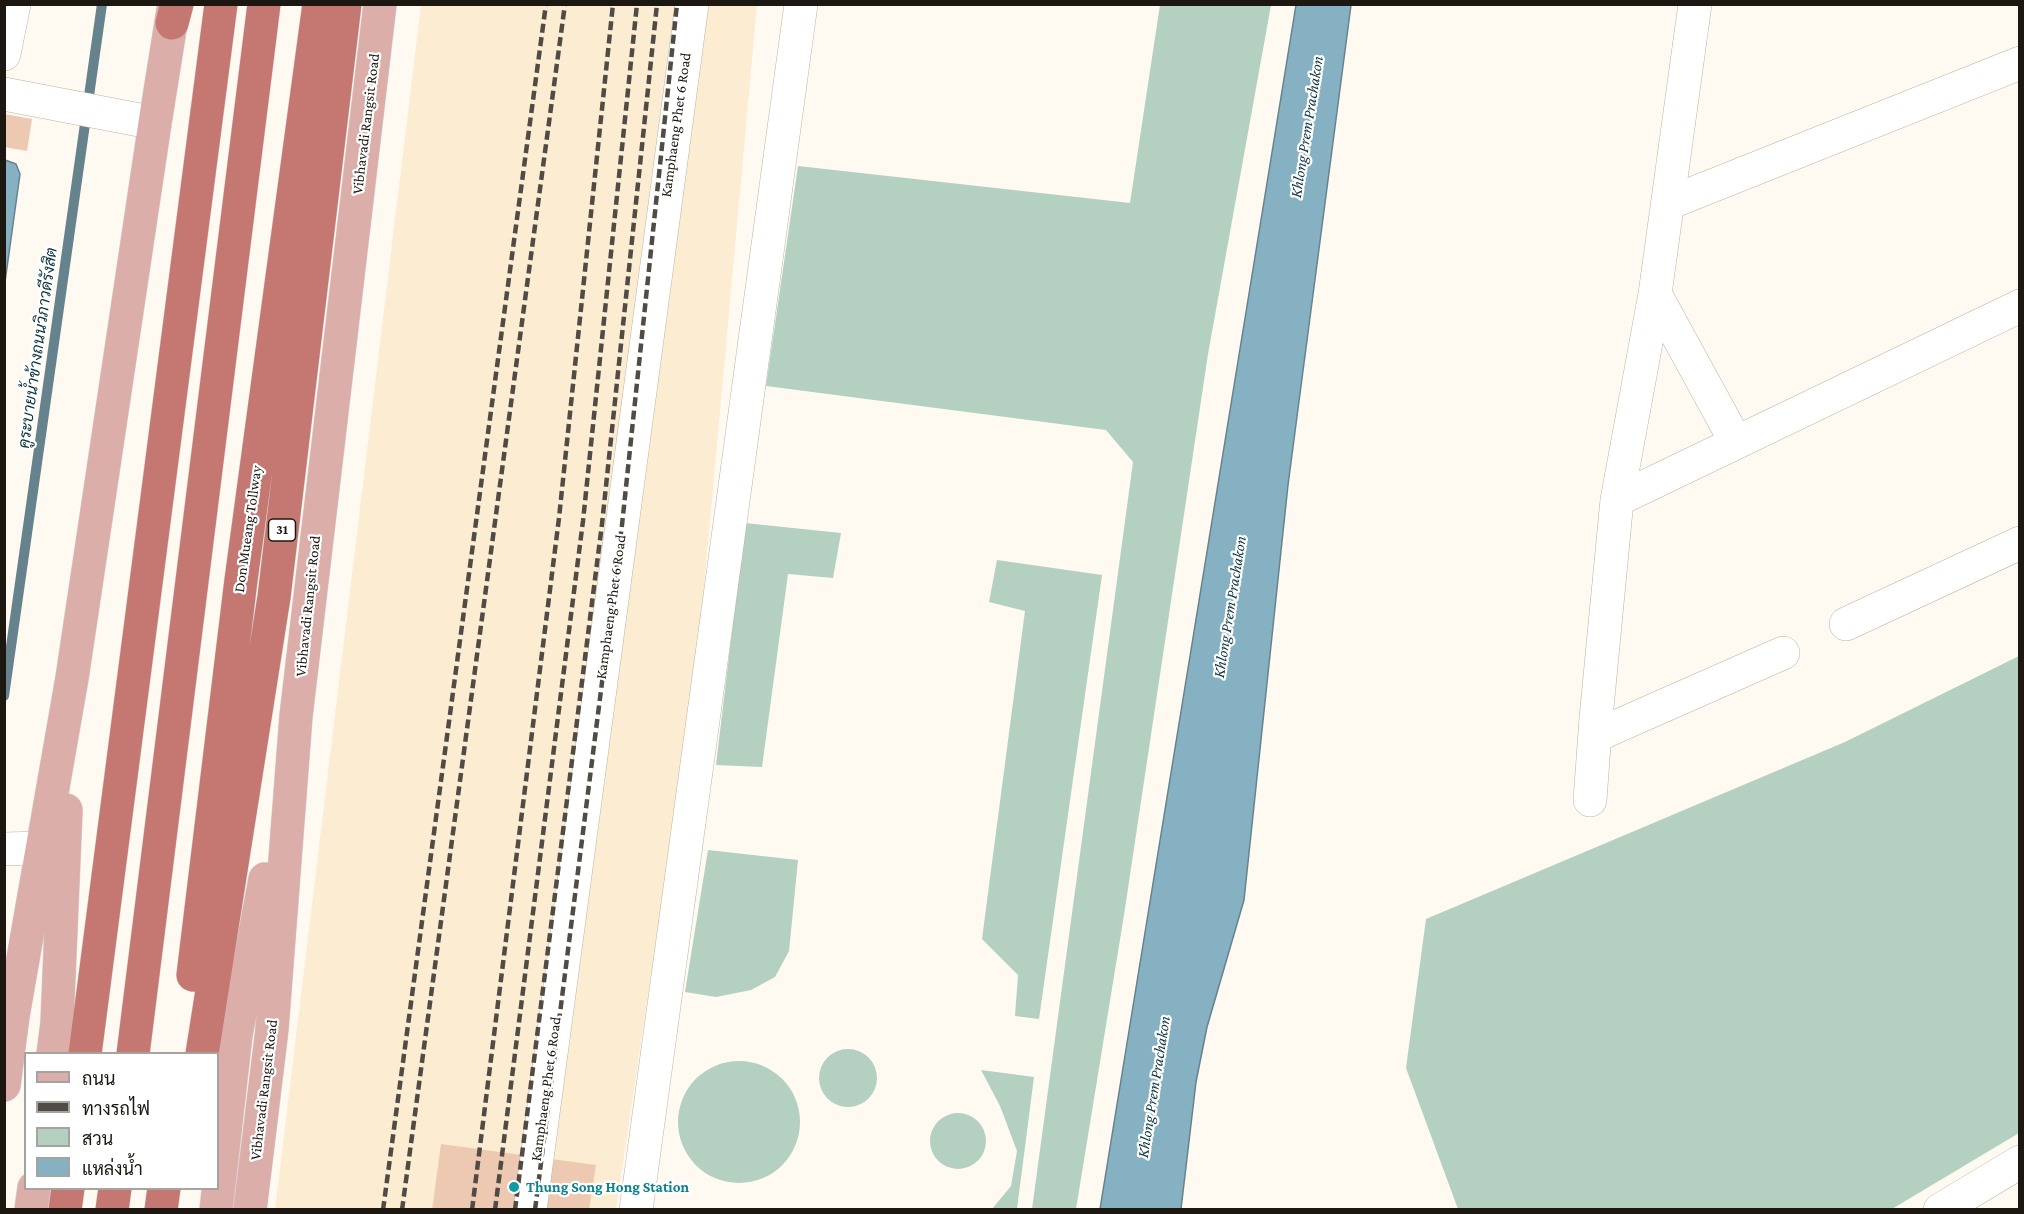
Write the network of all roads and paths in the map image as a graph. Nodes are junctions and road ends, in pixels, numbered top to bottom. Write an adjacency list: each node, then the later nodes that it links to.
1 (14, 4): 11 (street)
2 (221, 4): 31 (highway)
3 (264, 4): 32 (highway)
4 (319, 4): 33 (highway, Don Mueang Tollway / 31)
5 (345, 4): 34 (highway, 31)
6 (380, 4): 24 (main road, Vibhavadi Rangsit Road / 31)
7 (692, 4): 51 (street, Kamphaeng Phet 6 Road)
8 (801, 4): 52 (street)
9 (1695, 4): 15 (street)
10 (174, 10): 14 (main road)
11 (4, 54)
12 (2019, 63): 15 (street)
13 (4, 94): 14 (street)
14 (155, 123): 23 (main road)
15 (1669, 203): 16 (street)
16 (1655, 294): 18 (street); 19 (street)
17 (2019, 306): 18 (street)
18 (1736, 442): 19 (street)
19 (1617, 500): 25 (street)
20 (2019, 543): 21 (street)
21 (1846, 624)
22 (1783, 653): 25 (street)
23 (72, 678): 27 (main road); 30 (main road)
24 (296, 716): 37 (main road); 50 (main road, Vibhavadi Rangsit Road / 31)
25 (1594, 736): 26 (street)
26 (1590, 800)
27 (42, 848): 28 (street); 29 (main road)
28 (4, 849)
29 (9, 1014): 35 (main road)
30 (55, 1038)
31 (85, 1052)
32 (133, 1052)
33 (183, 1052)
34 (202, 1052)
35 (4, 1085)
36 (2019, 1162): 53 (street)
37 (219, 1183)
38 (34, 1190): 44 (main road)
39 (68, 1190): 45 (highway)
40 (115, 1190): 46 (highway)
41 (164, 1190): 47 (highway)
42 (185, 1190): 48 (highway)
43 (218, 1190): 49 (main road)
44 (31, 1209)
45 (65, 1209)
46 (112, 1209)
47 (161, 1209)
48 (182, 1209)
49 (216, 1209)
50 (250, 1209)
51 (530, 1209)
52 (636, 1209)
53 (1941, 1209)

